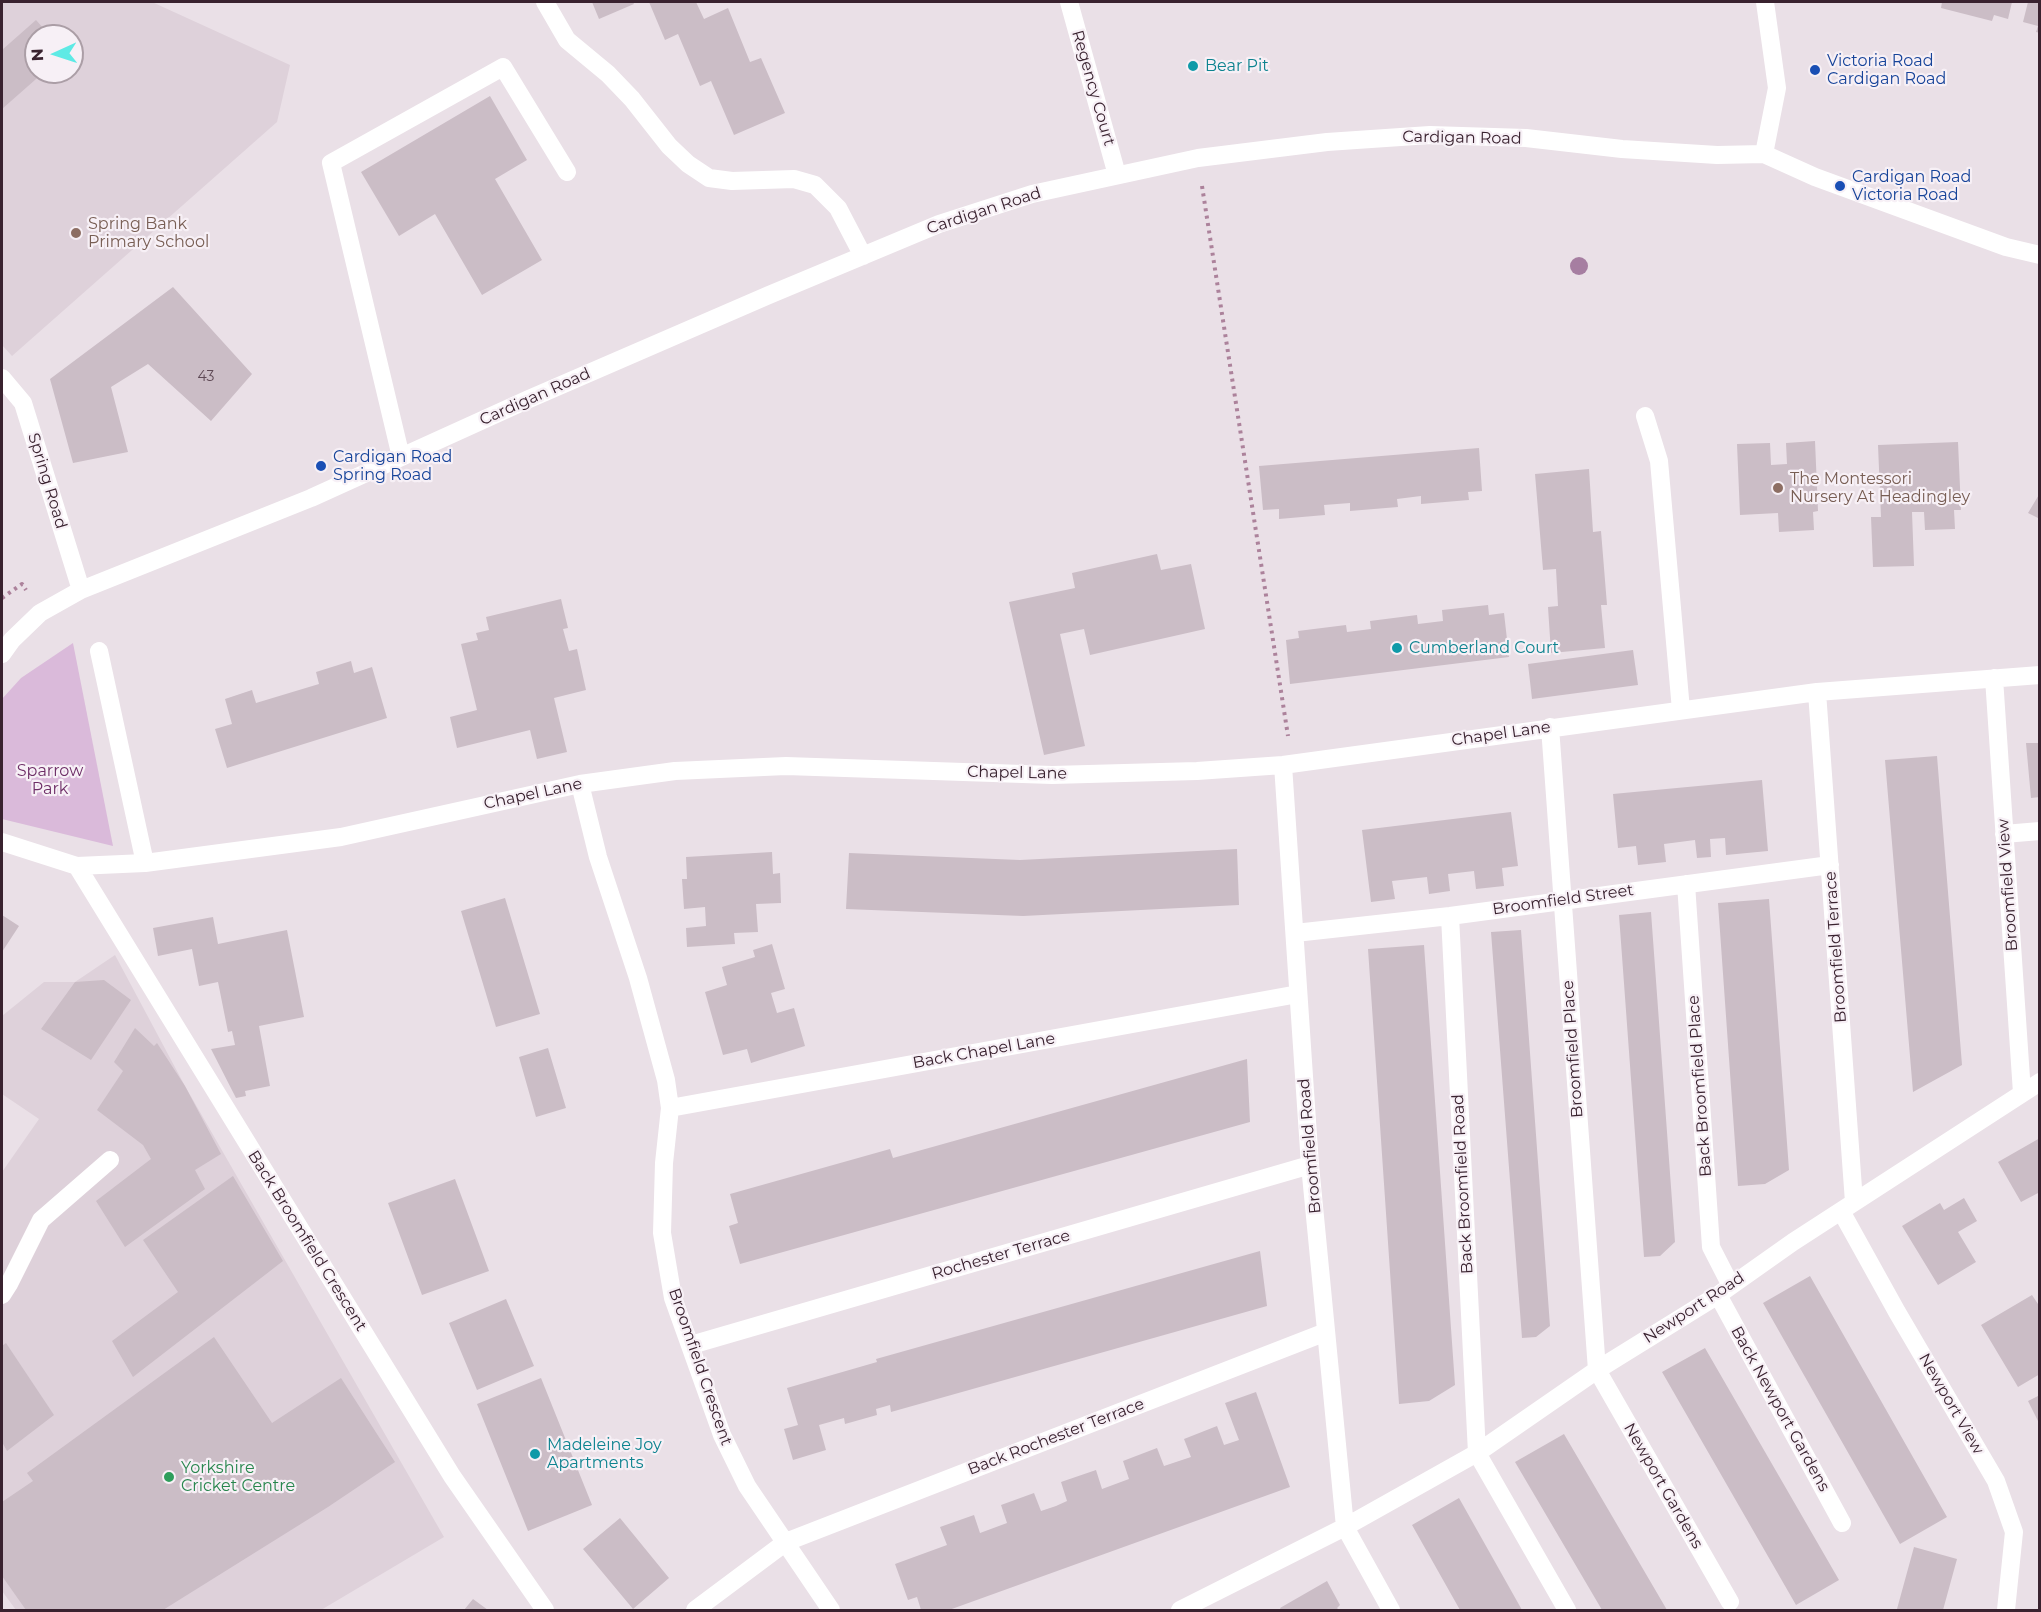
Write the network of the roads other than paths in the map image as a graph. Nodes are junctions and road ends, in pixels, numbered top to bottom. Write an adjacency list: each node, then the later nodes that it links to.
1 (544, 2): 8 (street)
2 (1069, 2): 6 (street, Regency Court)
3 (1765, 2): 4 (street)
4 (1764, 154): 6 (street, Cardigan Road); 7 (street, Cardigan Road)
5 (567, 172): 11 (street)
6 (1117, 175): 8 (street, Cardigan Road)
7 (2040, 255)
8 (863, 256): 11 (street, Cardigan Road)
9 (2, 378): 12 (street, Spring Road)
10 (1645, 416): 18 (street)
11 (401, 457): 12 (street, Cardigan Road)
12 (81, 590): 13 (street, Cardigan Road)
13 (5, 642)
14 (99, 651): 25 (street)
15 (2040, 675): 16 (street, Chapel Lane)
16 (1994, 678): 17 (street, Chapel Lane); 23 (street, Broomfield View)
17 (1817, 692): 18 (street, Chapel Lane); 27 (street, Broomfield Terrace)
18 (1681, 710): 19 (street, Chapel Lane)
19 (1550, 727): 20 (street, Chapel Lane); 29 (street, Broomfield Place)
20 (1282, 765): 21 (street, Chapel Lane); 31 (street, Broomfield Road)
21 (580, 784): 25 (street, Chapel Lane); 35 (street, Broomfield Crescent)
22 (2040, 831): 23 (street)
23 (2004, 834): 34 (street, Broomfield View)
24 (2, 842): 26 (street, Chapel Lane)
25 (146, 863): 26 (street, Chapel Lane)
26 (77, 866): 49 (street, Back Broomfield Crescent)
27 (1830, 866): 28 (street, Broomfield Street); 38 (street, Broomfield Terrace)
28 (1686, 884): 29 (street, Broomfield Street); 39 (street, Back Broomfield Place)
29 (1562, 901): 30 (street, Broomfield Street); 43 (street, Broomfield Place)
30 (1450, 915): 31 (street, Broomfield Street); 44 (street, Back Broomfield Road)
31 (1295, 933): 32 (street, Broomfield Road)
32 (1298, 994): 35 (street, Back Chapel Lane); 37 (street, Broomfield Road)
33 (2040, 1082): 34 (street, Newport Road)
34 (2022, 1093): 38 (street, Newport Road)
35 (670, 1108): 42 (street, Broomfield Crescent)
36 (110, 1160): 40 (street)
37 (1310, 1165): 41 (street, Broomfield Road); 42 (street, Rochester Terrace)
38 (1848, 1207): 39 (street, Newport Road); 55 (street, Newport View)
39 (1724, 1289): 43 (street, Newport Road); 45 (street, Back Newport Gardens)
40 (2, 1295)
41 (1326, 1332): 46 (street, Broomfield Road); 47 (street, Back Rochester Terrace)
42 (691, 1345): 47 (street, Broomfield Crescent)
43 (1597, 1370): 44 (street, Newport Road); 48 (street, Newport Gardens)
44 (1477, 1453): 46 (street, Newport Road); 54 (street)
45 (1842, 1523)
46 (1345, 1527): 52 (street); 53 (street)
47 (786, 1542): 50 (street); 51 (street, Broomfield Crescent)
48 (1730, 1602)
49 (544, 1611)
50 (695, 1611)
51 (831, 1611)
52 (1180, 1611)
53 (1391, 1611)
54 (1567, 1611)
55 (2006, 1611)

